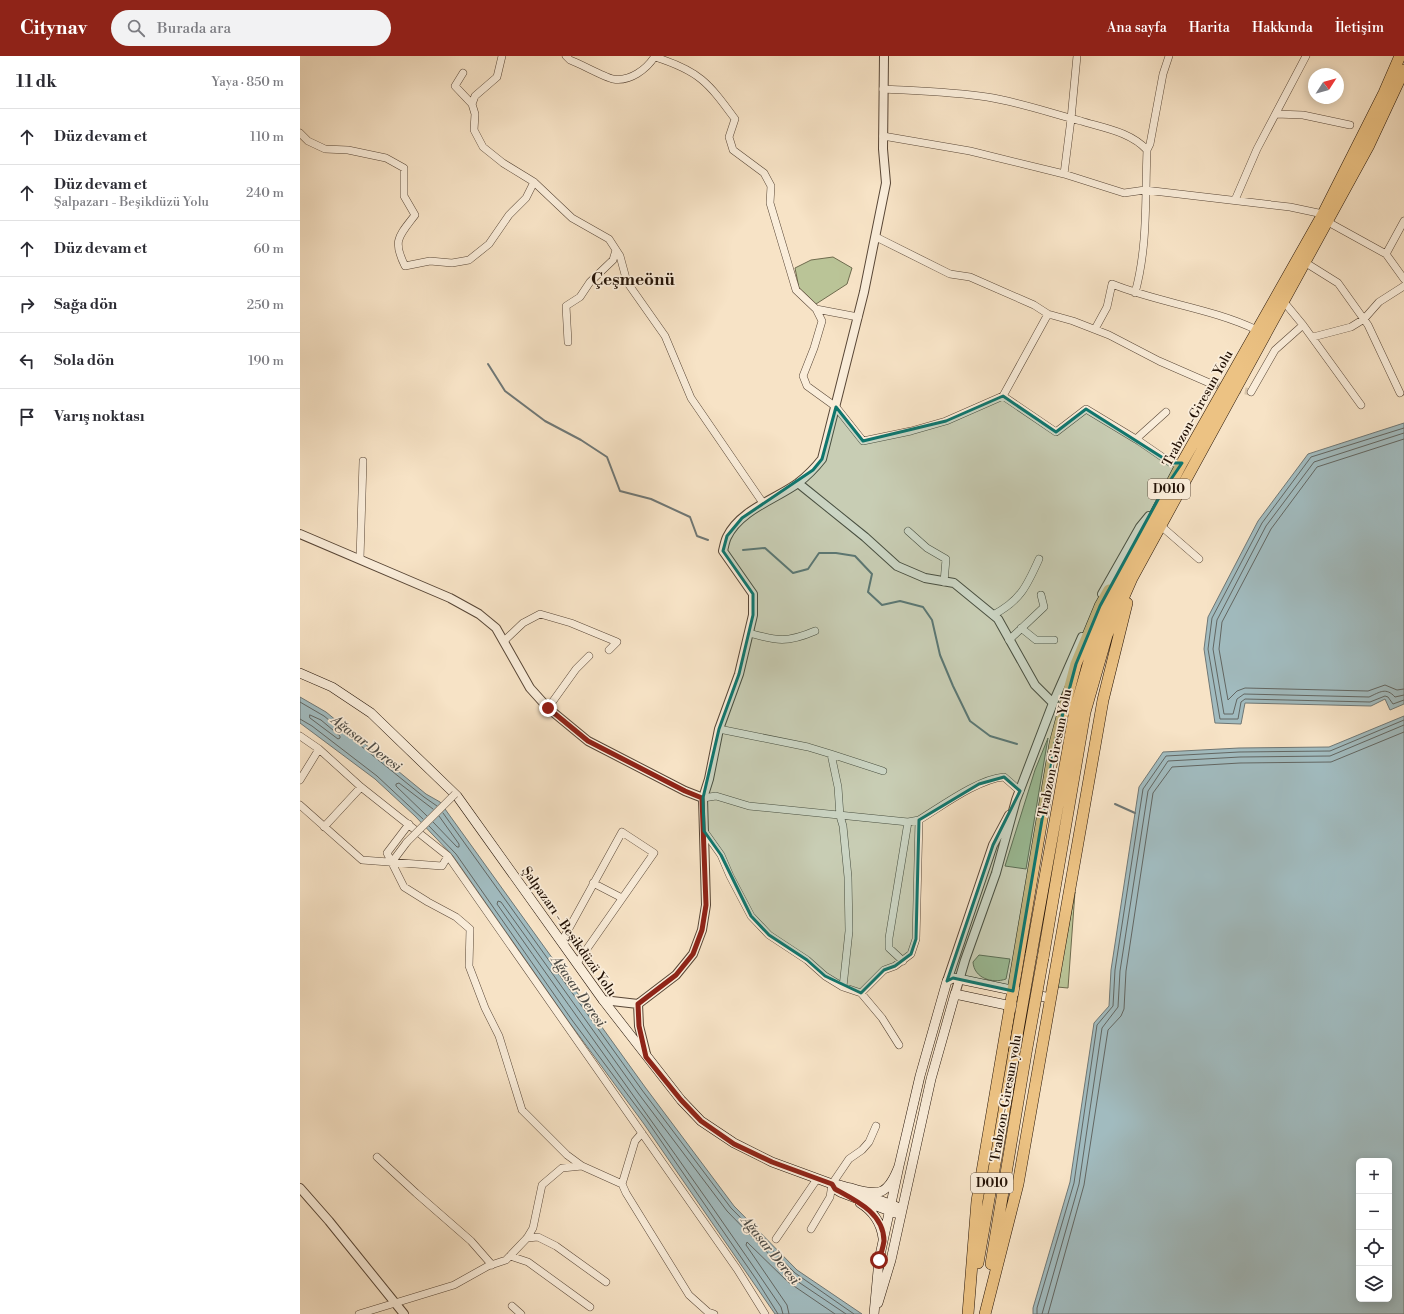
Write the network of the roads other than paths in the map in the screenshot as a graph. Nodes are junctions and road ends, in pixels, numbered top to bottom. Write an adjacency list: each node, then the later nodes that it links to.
1 (502, 56): 12 (street)
2 (566, 56): 3 (street)
3 (655, 56): 33 (street)
4 (884, 56): 11 (street)
5 (1077, 56): 14 (street)
6 (1169, 56): 18 (street)
7 (1306, 56): 13 (street)
8 (1400, 56): 23 (highway, Trabzon-Giresun Yolu / D010)
9 (1404, 70): 23 (highway, Trabzon-Giresun Yolu / D010)
10 (463, 73): 12 (street)
11 (884, 89): 14 (street); 17 (street)
12 (472, 104): 20 (street)
13 (1276, 114): 15 (street); 22 (street)
14 (1071, 119): 18 (street); 19 (street)
15 (1350, 125)
16 (300, 133): 20 (street)
17 (883, 136): 19 (street); 25 (street)
18 (1147, 150): 21 (street)
19 (1064, 174): 21 (street)
20 (534, 182): 26 (street)
21 (1145, 190): 22 (street); 31 (street)
22 (1236, 200): 23 (street)
23 (1325, 218): 27 (street); 28 (highway, Trabzon-Giresun Yolu / D010); 39 (highway, Trabzon-Giresun Yolu / D010)
24 (1404, 221): 27 (street)
25 (876, 237): 34 (street); 35 (street)
26 (616, 250): 41 (street); 53 (street)
27 (1386, 254): 29 (street)
28 (1306, 263): 32 (highway, Trabzon-Giresun Yolu / D010); 36 (street)
29 (1404, 279)
30 (1404, 286): 36 (street)
31 (1135, 293): 38 (street); 39 (street)
32 (1284, 302): 37 (street); 55 (highway, Trabzon-Giresun Yolu / D010)
33 (816, 309): 35 (street); 47 (street)
34 (1048, 314): 38 (street); 45 (street)
35 (858, 317): 47 (street)
36 (1364, 319): 40 (street); 44 (street)
37 (1303, 325): 40 (street); 43 (street)
38 (1095, 330): 42 (street)
39 (1257, 330): 51 (highway, Trabzon-Giresun Yolu / D010)
40 (1312, 337): 46 (street)
41 (568, 342)
42 (1214, 385)
43 (1251, 392)
44 (1400, 393)
45 (1003, 396): 47 (street); 49 (street)
46 (1361, 405)
47 (836, 407): 52 (street)
48 (1166, 412): 49 (street)
49 (1136, 439): 51 (street)
50 (363, 462): 58 (street)
51 (1182, 463): 54 (highway); 143 (highway, Trabzon-Giresun Yolu / D010, bridge)
52 (798, 483): 53 (street); 62 (street)
53 (763, 502): 67 (street)
54 (1149, 516): 74 (street); 105 (highway)
55 (1161, 526): 60 (street); 61 (highway, Trabzon-Giresun Yolu / D010)
56 (908, 531): 62 (street)
57 (300, 534): 58 (street)
58 (360, 559): 68 (street)
59 (1038, 559): 64 (street)
60 (1199, 559)
61 (1132, 578): 99 (highway, Trabzon-Giresun Yolu / D010); 108 (highway)
62 (944, 582): 64 (street)
63 (1041, 595): 65 (street)
64 (993, 615): 69 (street)
65 (1021, 628): 69 (street); 70 (street)
66 (815, 631): 67 (street)
67 (749, 633): 76 (street)
68 (504, 640): 71 (street); 75 (street)
69 (1009, 640): 74 (street)
70 (1054, 640)
71 (609, 650)
72 (589, 656): 75 (street)
73 (300, 673): 84 (main road, Şalpazarı - Beşikdüzü Yolu)
74 (1053, 703): 83 (street)
75 (548, 708): 85 (street)
76 (718, 729): 79 (street); 85 (street)
77 (300, 736): 78 (street)
78 (319, 749): 81 (street); 82 (street)
79 (831, 754): 80 (street); 88 (street)
80 (883, 771)
81 (300, 780)
82 (361, 787): 91 (street); 92 (street)
83 (1020, 791): 86 (street); 89 (street)
84 (455, 794): 95 (street, bridge); 98 (main road, Şalpazarı - Beşikdüzü Yolu)
85 (702, 798): 88 (street); 93 (street)
86 (1016, 800): 102 (street); 103 (street)
87 (300, 804): 92 (street)
88 (840, 816): 90 (street); 104 (street)
89 (919, 820): 90 (street); 100 (street)
90 (908, 822): 100 (street)
91 (409, 824): 94 (street); 95 (street)
92 (324, 827): 95 (street)
93 (704, 831): 104 (street); 110 (street)
94 (448, 856): 95 (street); 116 (street)
95 (392, 862): 118 (street)
96 (593, 883): 97 (street); 97 (street); 98 (street)
97 (622, 898): 101 (street)
98 (562, 941): 101 (main road, Şalpazarı - Beşikdüzü Yolu)
99 (1043, 958): 144 (highway, Trabzon-Giresun yolu / D010, bridge)
100 (903, 961): 106 (street)
101 (577, 963): 109 (main road, Şalpazarı - Beşikdüzü Yolu)
102 (959, 979): 103 (main road); 105 (main road); 107 (street)
103 (947, 981): 119 (main road)
104 (842, 987): 106 (street)
105 (1013, 991): 108 (main road); 111 (highway)
106 (861, 993): 113 (street)
107 (955, 994): 111 (main road); 126 (main road)
108 (1050, 998): 112 (highway)
109 (603, 1000): 110 (street); 114 (main road, Şalpazarı - Beşikdüzü Yolu)
110 (638, 1004): 114 (street)
111 (1010, 1006): 112 (main road); 143 (highway)
112 (1048, 1012): 144 (highway)
113 (899, 1045)
114 (646, 1057): 120 (main road, Şalpazarı - Beşikdüzü Yolu)
115 (876, 1126): 122 (street)
116 (642, 1133): 121 (street); 141 (street)
117 (377, 1157): 132 (street)
118 (582, 1166): 121 (street); 128 (street)
119 (899, 1166): 124 (main road); 125 (main road)
120 (816, 1179): 122 (main road, Şalpazarı - Beşikdüzü Yolu); 129 (street)
121 (622, 1184): 140 (street)
122 (832, 1184): 124 (main road); 127 (street)
123 (300, 1188): 134 (street)
124 (844, 1190): 125 (main road); 130 (main road)
125 (891, 1208): 126 (main road); 130 (main road)
126 (901, 1213): 142 (main road)
127 (811, 1229)
128 (527, 1238): 131 (street); 133 (street)
129 (776, 1240)
130 (884, 1242): 142 (main road)
131 (510, 1256): 132 (street); 136 (street)
132 (492, 1265): 134 (street)
133 (606, 1282)
134 (394, 1304): 137 (street); 138 (street)
135 (512, 1306): 139 (street)
136 (590, 1307)
137 (359, 1314)
138 (404, 1314)
139 (521, 1314)
140 (714, 1314)
141 (765, 1314)
142 (874, 1314)
143 (969, 1314)
144 (984, 1314)

